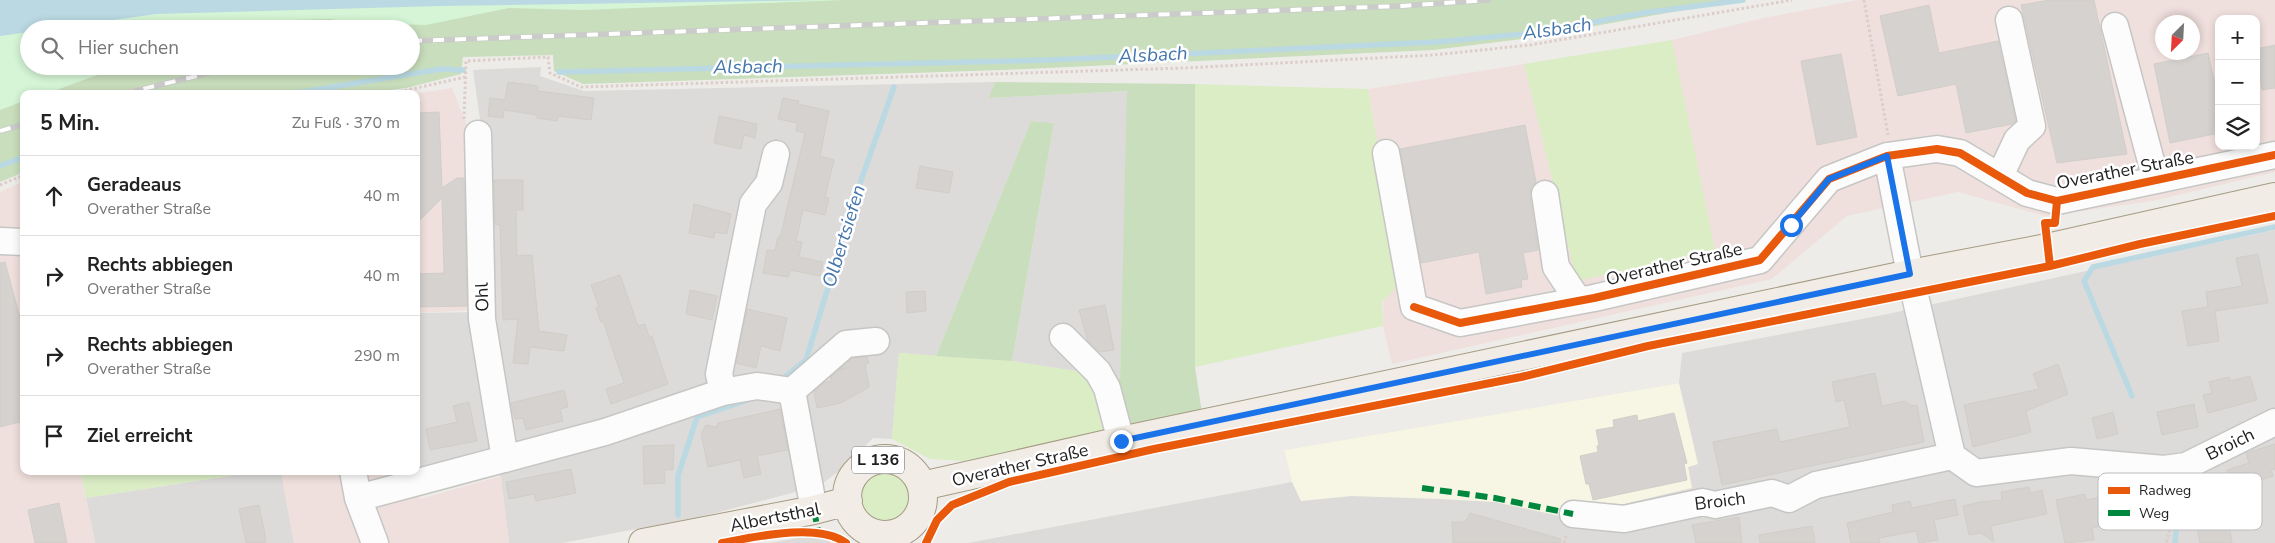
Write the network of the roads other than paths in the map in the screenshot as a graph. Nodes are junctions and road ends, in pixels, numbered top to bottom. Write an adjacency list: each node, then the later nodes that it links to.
1 (2009, 20): 8 (street)
2 (2115, 26): 9 (street)
3 (478, 134): 23 (street, Ohl)
4 (1386, 153): 15 (street, Overather Straße)
5 (776, 154): 18 (street)
6 (2275, 155): 9 (street, Overather Straße)
7 (1887, 156): 8 (street, Overather Straße); 14 (street); 15 (street, Overather Straße)
8 (2000, 176): 9 (street, Overather Straße)
9 (2156, 180)
10 (1545, 194): 15 (street)
11 (2275, 197): 14 (main road, Overather Straße / L 136)
12 (0, 242): 13 (street)
13 (20, 242)
14 (1910, 274): 21 (main road, Overather Straße / L 136); 22 (street)
15 (1578, 300)
16 (1063, 337): 21 (street)
17 (876, 341): 19 (street)
18 (723, 392): 19 (street); 23 (street)
19 (792, 392): 28 (street)
20 (2275, 422): 22 (street, Broich)
21 (1121, 441): 25 (main road, Overather Straße / L 136)
22 (1952, 456): 29 (street, Broich)
23 (505, 459): 26 (street)
24 (354, 475): 26 (street)
25 (922, 486): 27 (main road, L 136); 31 (main road, L 136)
26 (358, 498): 32 (street)
27 (848, 501): 28 (main road, Albertsthal); 31 (main road, L 136)
28 (814, 510): 30 (main road, Albertsthal)
29 (1573, 514)
30 (708, 536): 33 (main road, Albertsthal)
31 (892, 539)
32 (375, 543)
33 (643, 543)

